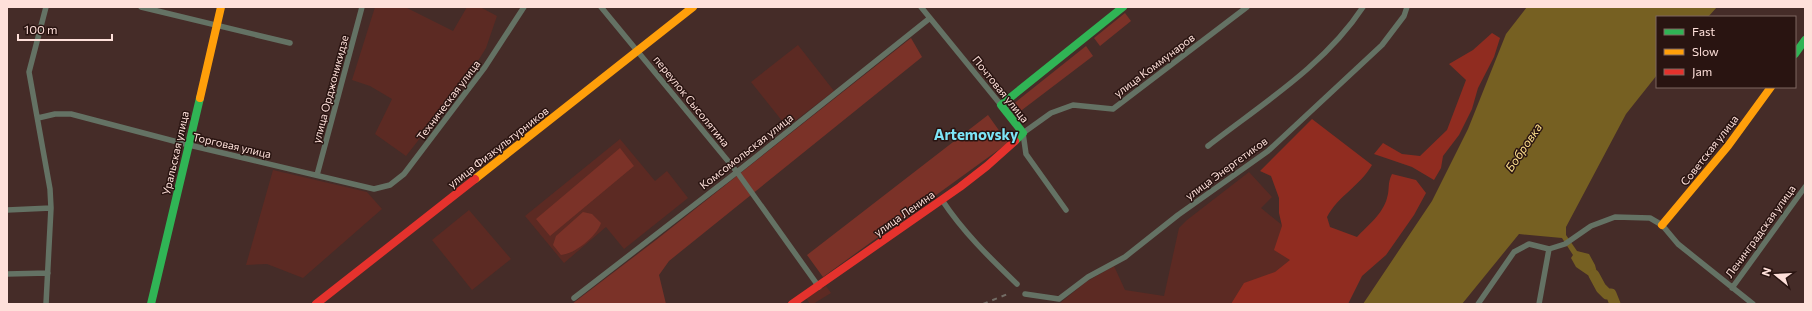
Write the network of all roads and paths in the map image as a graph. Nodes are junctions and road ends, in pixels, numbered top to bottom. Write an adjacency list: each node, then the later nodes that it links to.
1 (46, 7): 21 (street)
2 (141, 7): 14 (street)
3 (221, 7): 14 (street, Уральская улица)
4 (362, 7): 26 (street, улица Орджоникидзе)
5 (524, 7): 28 (street, Техническая улица)
6 (602, 7): 17 (street, переулок Сысолятина)
7 (693, 7): 17 (street, улица Физкультурников)
8 (921, 7): 13 (street, Почтовая улица)
9 (1123, 7): 20 (street)
10 (1247, 7): 22 (street, улица Коммунаров)
11 (1363, 7): 24 (street)
12 (1407, 7): 40 (street, улица Энергетиков)
13 (930, 18): 20 (street, Почтовая улица); 25 (street, Комсомольская улица)
14 (216, 26): 16 (street); 23 (street, Уральская улица)
15 (1805, 40): 18 (street)
16 (290, 43)
17 (638, 51): 25 (street, переулок Сысолятина); 44 (street, улица Физкультурников)
18 (1796, 53)
19 (1770, 88): 33 (street, Советская улица)
20 (1001, 105): 22 (street, Почтовая улица)
21 (38, 118): 23 (street, Торговая улица); 30 (street)
22 (1023, 133): 29 (street, улица Ленина); 32 (street, Почтовая улица)
23 (189, 145): 26 (street, Торговая улица); 43 (street, Уральская улица)
24 (1208, 146)
25 (737, 172): 38 (street, переулок Сысолятина); 41 (street, Комсомольская улица)
26 (317, 175): 28 (street, Торговая улица)
27 (1805, 187): 39 (street, Ленинградская улица)
28 (374, 189)
29 (942, 200): 37 (street); 38 (street, улица Ленина)
30 (51, 208): 31 (street); 35 (street)
31 (7, 210)
32 (1066, 210)
33 (1662, 225): 34 (street); 39 (street)
34 (1548, 249): 46 (street); 47 (street)
35 (48, 273): 36 (street); 42 (street)
36 (7, 274)
37 (1017, 284)
38 (819, 287): 45 (street, улица Ленина)
39 (1732, 288): 48 (street)
40 (1025, 294)
41 (574, 298)
42 (46, 304)
43 (151, 304)
44 (316, 304)
45 (792, 304)
46 (1478, 304)
47 (1539, 304)
48 (1753, 304)

